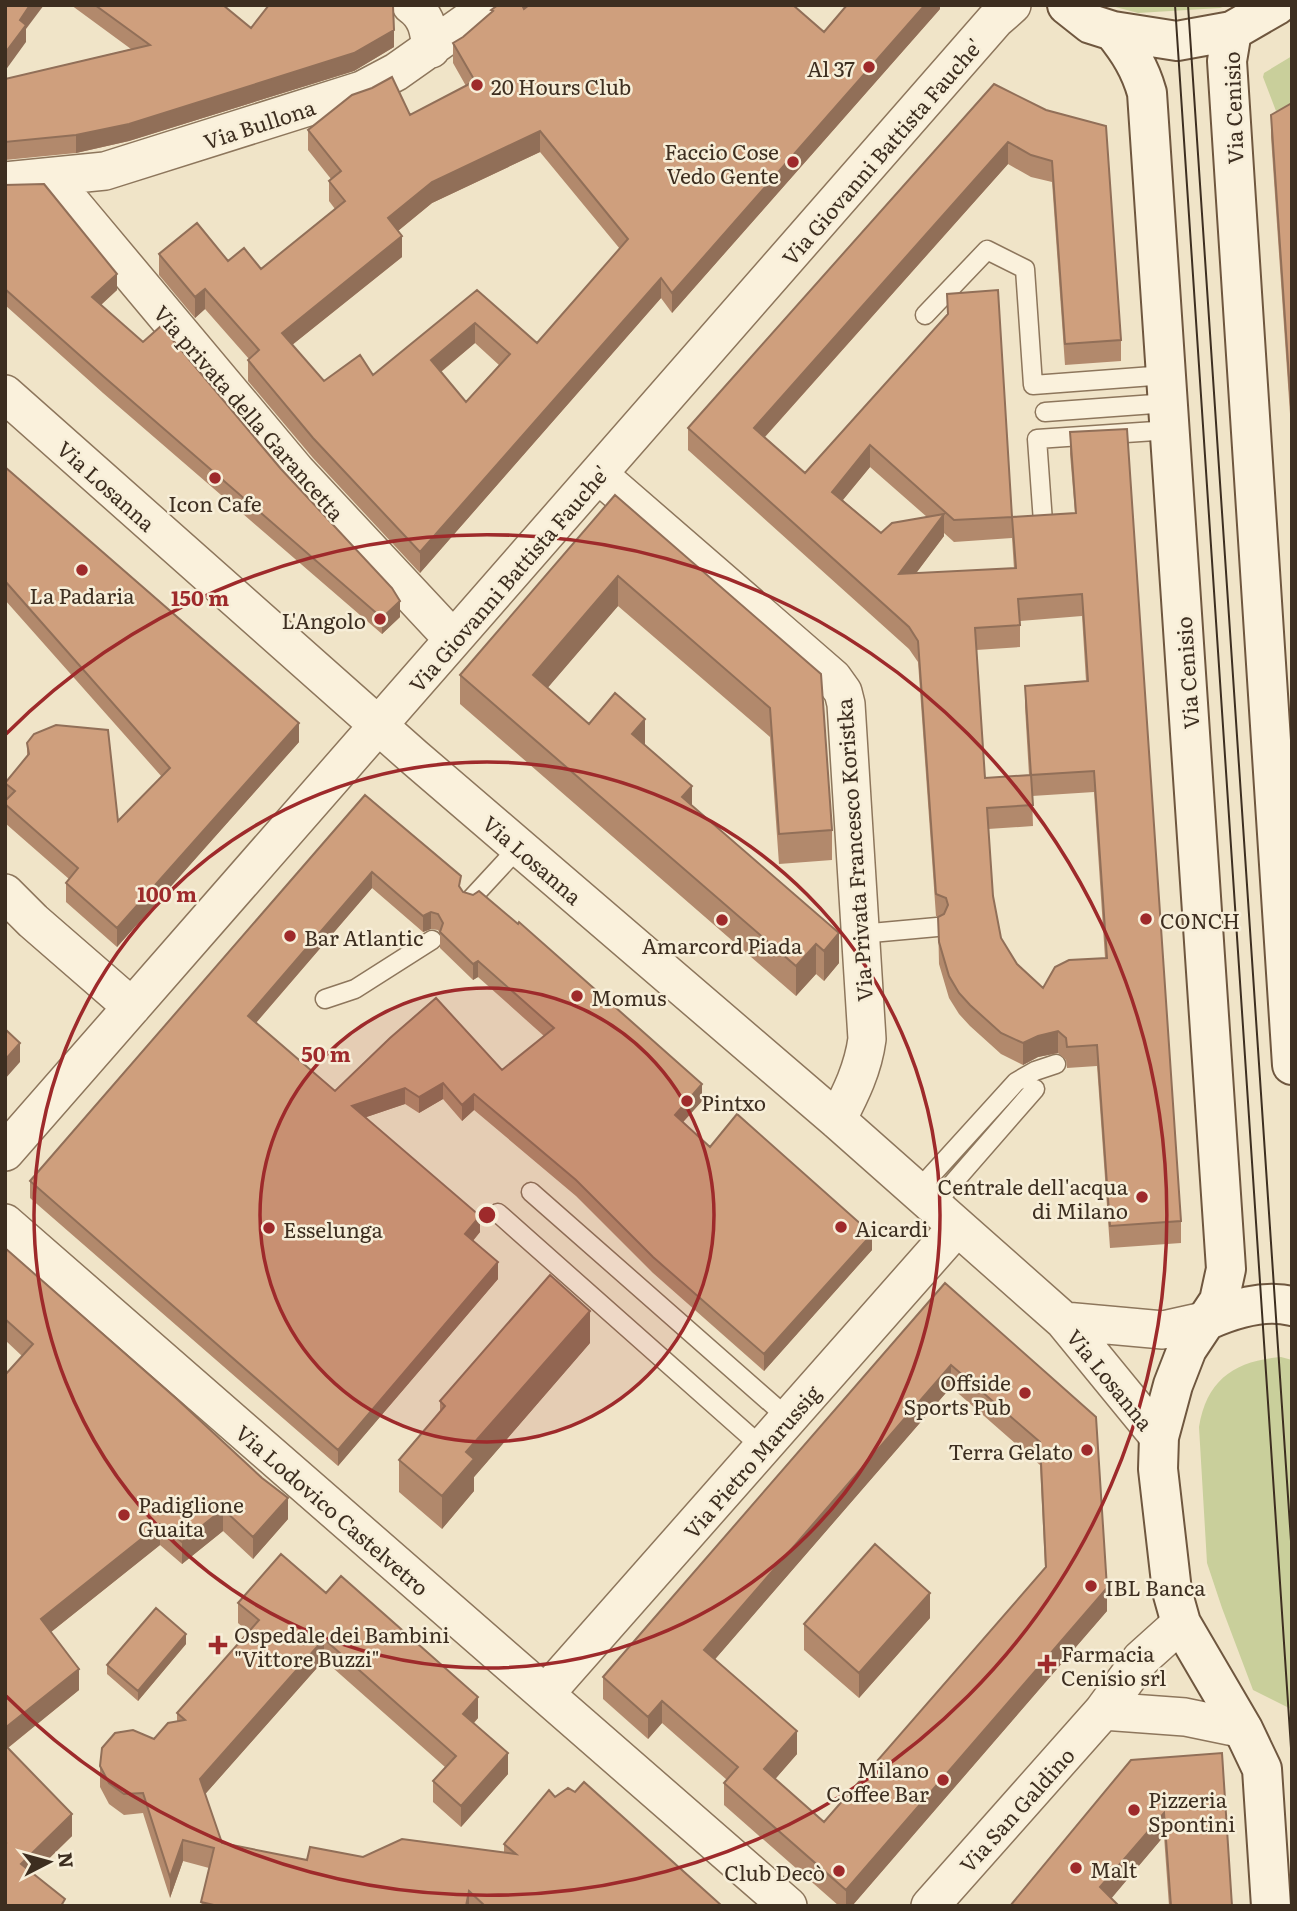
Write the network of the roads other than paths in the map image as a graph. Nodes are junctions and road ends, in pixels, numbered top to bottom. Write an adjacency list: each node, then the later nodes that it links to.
1 (411, 5): 8 (street)
2 (491, 5): 8 (street, Via Bullona)
3 (1012, 5): 15 (street, Via Giovanni Battista Fauche')
4 (1067, 5): 6 (main road)
5 (1277, 5): 7 (main road)
6 (1113, 31): 7 (main road); 13 (main road, Via Cenisio)
7 (1232, 31): 18 (main road, Via Cenisio)
8 (431, 49): 9 (street, Via Bullona)
9 (54, 177): 10 (street, Via Bullona); 17 (street, Via privata della Garancetta)
10 (5, 181)
11 (925, 315): 13 (lane)
12 (5, 394): 19 (street, Via Losanna)
13 (1168, 403): 14 (lane); 16 (lane); 38 (main road, Via Cenisio)
14 (1045, 412)
15 (598, 474): 17 (street, Via Giovanni Battista Fauche'); 24 (street, Via Privata Francesco Koristka)
16 (1043, 523)
17 (453, 639): 19 (street, Via Giovanni Battista Fauche')
18 (1280, 718): 29 (main road, Via Cenisio)
19 (378, 725): 20 (street, Via Losanna); 27 (street, Via Giovanni Battista Fauche')
20 (519, 847): 22 (lane); 31 (street, Via Losanna)
21 (5, 893): 27 (street)
22 (470, 900)
23 (937, 927): 24 (lane)
24 (860, 934): 31 (street, Via Privata Francesco Koristka)
25 (432, 940): 26 (lane)
26 (325, 999)
27 (132, 1007): 32 (street, Via Giovanni Battista Fauche')
28 (1056, 1064): 34 (lane)
29 (1292, 1065)
30 (1035, 1089): 34 (lane)
31 (837, 1120): 34 (street, Via Losanna)
32 (5, 1152)
33 (531, 1192): 40 (lane)
34 (936, 1208): 39 (street, Via Losanna); 40 (street, Via Pietro Marussig)
35 (498, 1213): 42 (lane)
36 (5, 1223): 44 (street, Via Lodovico Castelvetro)
37 (1292, 1306): 38 (main road)
38 (1208, 1320): 39 (street, Via Losanna); 41 (main road, Via Cenisio)
39 (1064, 1321): 41 (street, Via Losanna)
40 (789, 1418): 42 (street, Via Pietro Marussig)
41 (1158, 1437): 43 (main road, Via Cenisio)
42 (763, 1448): 44 (street, Via Pietro Marussig)
43 (1181, 1623): 45 (street, Via San Galdino); 46 (main road, Via Cenisio)
44 (545, 1694): 47 (street, Via Lodovico Castelvetro)
45 (1103, 1712): 46 (street); 48 (street, Via San Galdino)
46 (1243, 1729): 49 (main road)
47 (788, 1906)
48 (930, 1906)
49 (1271, 1906)

